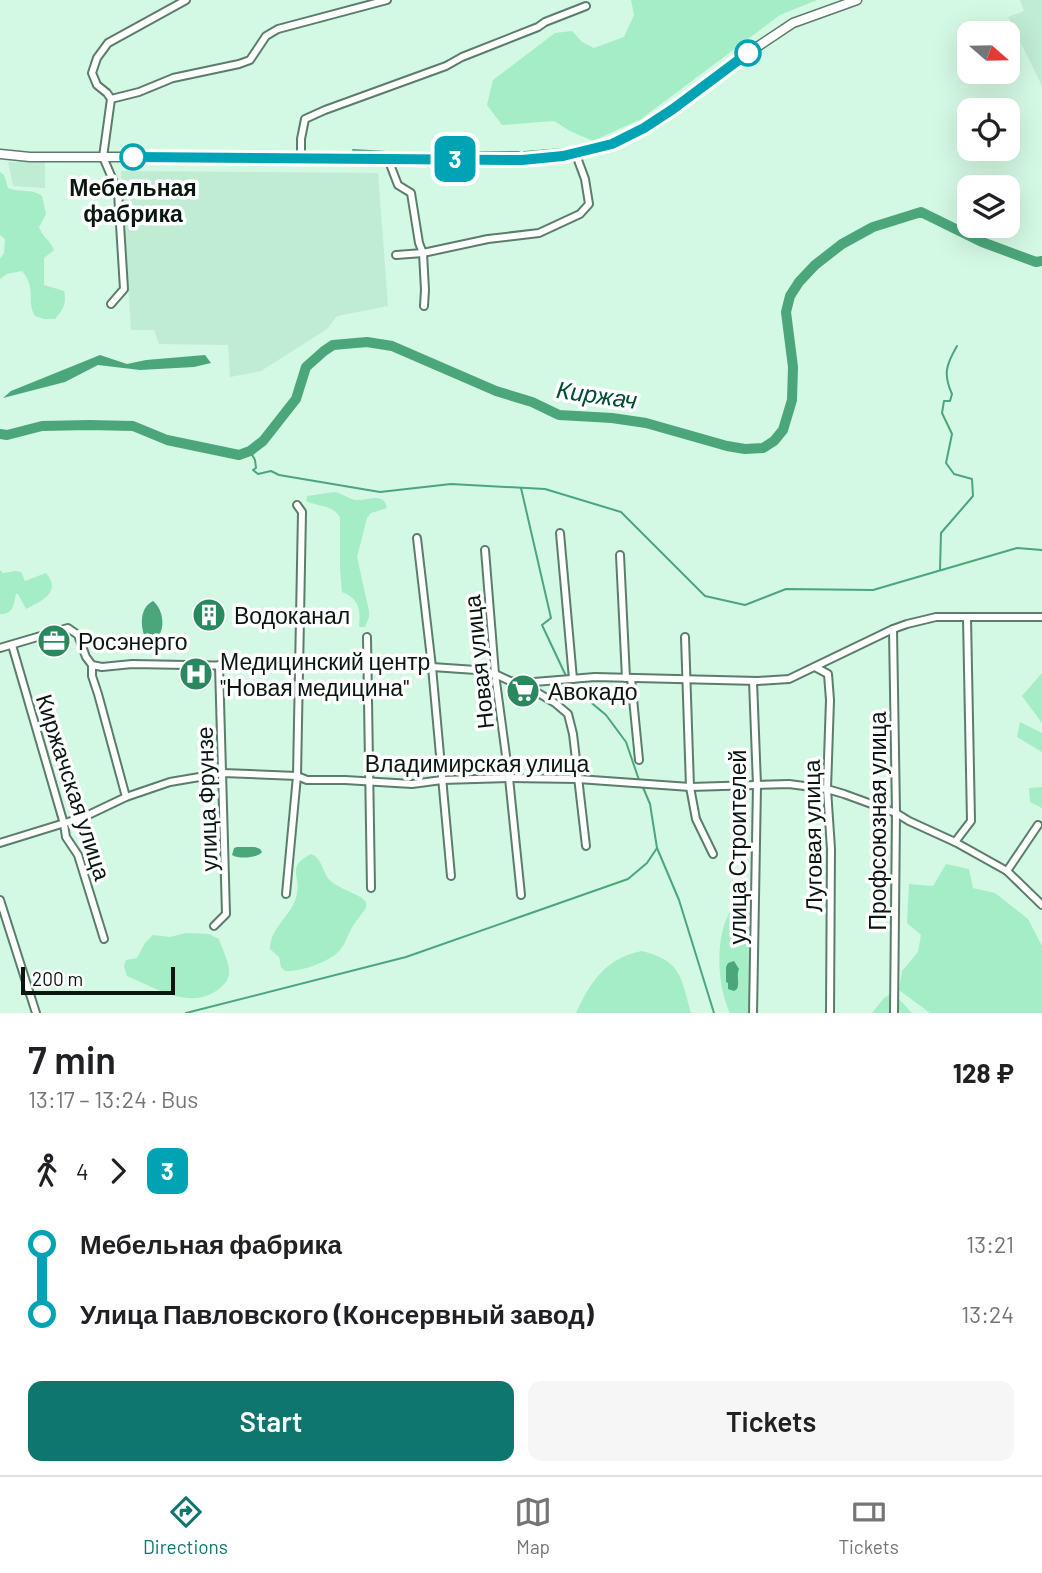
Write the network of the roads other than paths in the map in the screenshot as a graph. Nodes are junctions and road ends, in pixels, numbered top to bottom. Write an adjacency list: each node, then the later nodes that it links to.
1 (186, 0): 5 (street)
2 (387, 0): 5 (street)
3 (857, 0): 6 (main road)
4 (586, 6): 9 (street)
5 (111, 99): 8 (street)
6 (575, 152): 10 (main road); 11 (street)
7 (0, 154): 8 (main road)
8 (103, 158): 9 (main road); 13 (street)
9 (301, 158): 10 (main road)
10 (388, 159): 11 (street)
11 (423, 254): 12 (street); 14 (street)
12 (396, 255)
13 (111, 304)
14 (424, 306)
15 (297, 505): 29 (street)
16 (560, 533): 35 (street)
17 (417, 538): 31 (street)
18 (485, 550): 33 (street, Новая улица)
19 (620, 555): 34 (street)
20 (1042, 617): 21 (street)
21 (967, 618): 22 (street); 53 (street)
22 (893, 629): 32 (street); 50 (street, Профсоюзная улица)
23 (366, 637): 30 (street)
24 (685, 637): 36 (street)
25 (12, 645): 26 (street); 27 (street); 51 (street, Киржачская улица)
26 (0, 648)
27 (92, 664): 28 (street); 49 (street)
28 (219, 665): 29 (street); 40 (street, улица Фрунзе)
29 (298, 667): 30 (street); 41 (street)
30 (368, 667): 31 (street); 45 (street)
31 (432, 667): 33 (street); 44 (street)
32 (815, 667): 37 (street); 48 (street, Луговая улица)
33 (495, 674): 38 (street); 42 (street, Новая улица)
34 (628, 678): 35 (street); 36 (street); 39 (street)
35 (573, 679): 38 (street)
36 (687, 679): 37 (street); 47 (street)
37 (753, 681): 46 (street, улица Строителей)
38 (522, 683): 43 (street)
39 (639, 760)
40 (223, 773): 41 (street, Владимирская улица); 49 (street, Владимирская улица); 64 (street, улица Фрунзе)
41 (297, 776): 45 (street, Владимирская улица); 60 (street)
42 (509, 778): 43 (street, Владимирская улица); 44 (street, Владимирская улица); 61 (street, Новая улица)
43 (578, 779): 47 (street, Владимирская улица); 55 (street)
44 (442, 780): 45 (street, Владимирская улица); 58 (street)
45 (370, 782): 59 (street)
46 (757, 785): 47 (street, Владимирская улица); 48 (street, Владимирская улица); 67 (street, улица Строителей)
47 (690, 787): 56 (street)
48 (827, 789): 50 (street, Владимирская улица); 68 (street, Луговая улица)
49 (126, 797): 51 (street, Владимирская улица)
50 (896, 813): 53 (street, Владимирская улица); 69 (street, Профсоюзная улица)
51 (64, 824): 54 (street, Владимирская улица); 65 (street, Киржачская улица)
52 (1038, 825): 57 (street)
53 (955, 842): 57 (street, Владимирская улица)
54 (0, 843)
55 (586, 846)
56 (713, 854)
57 (1007, 871): 63 (street, Владимирская улица)
58 (451, 876)
59 (371, 888)
60 (286, 894)
61 (521, 895)
62 (0, 900): 66 (street)
63 (1042, 905)
64 (214, 926)
65 (104, 939)
66 (36, 1013)
67 (754, 1013)
68 (830, 1013)
69 (894, 1013)

